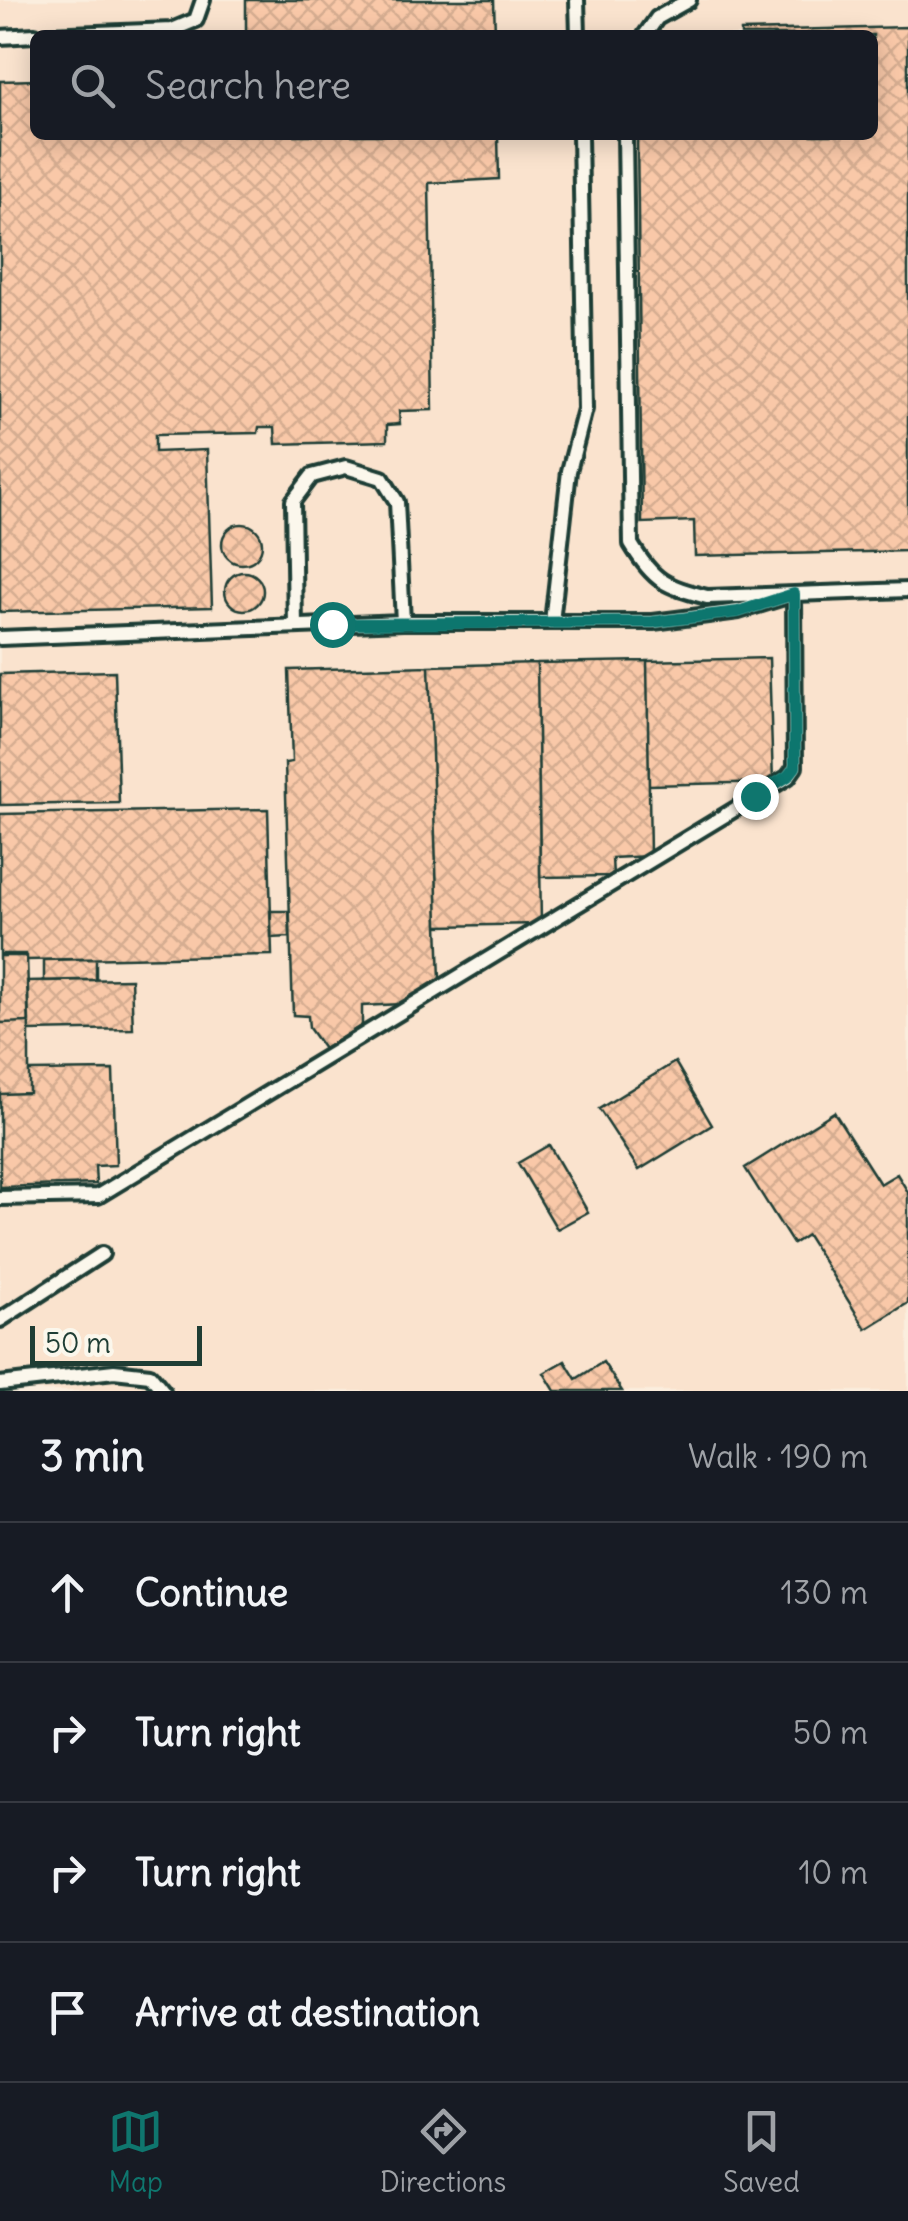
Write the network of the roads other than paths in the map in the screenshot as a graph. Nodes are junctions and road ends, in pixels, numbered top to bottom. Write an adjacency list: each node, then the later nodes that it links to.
1 (203, 0): 4 (lane)
2 (577, 0): 5 (lane)
3 (689, 0): 6 (lane)
4 (172, 30)
5 (578, 30)
6 (648, 30)
7 (30, 36): 8 (lane)
8 (0, 37)
9 (580, 140): 14 (lane)
10 (624, 140): 12 (lane)
11 (908, 590): 12 (lane)
12 (794, 594): 14 (lane); 17 (lane)
13 (403, 622): 14 (lane); 15 (lane); 15 (lane)
14 (552, 622)
15 (296, 626): 16 (lane)
16 (0, 638)
17 (0, 1198)
18 (102, 1254): 19 (lane)
19 (0, 1320)
20 (0, 1384): 21 (lane)
21 (163, 1391)

